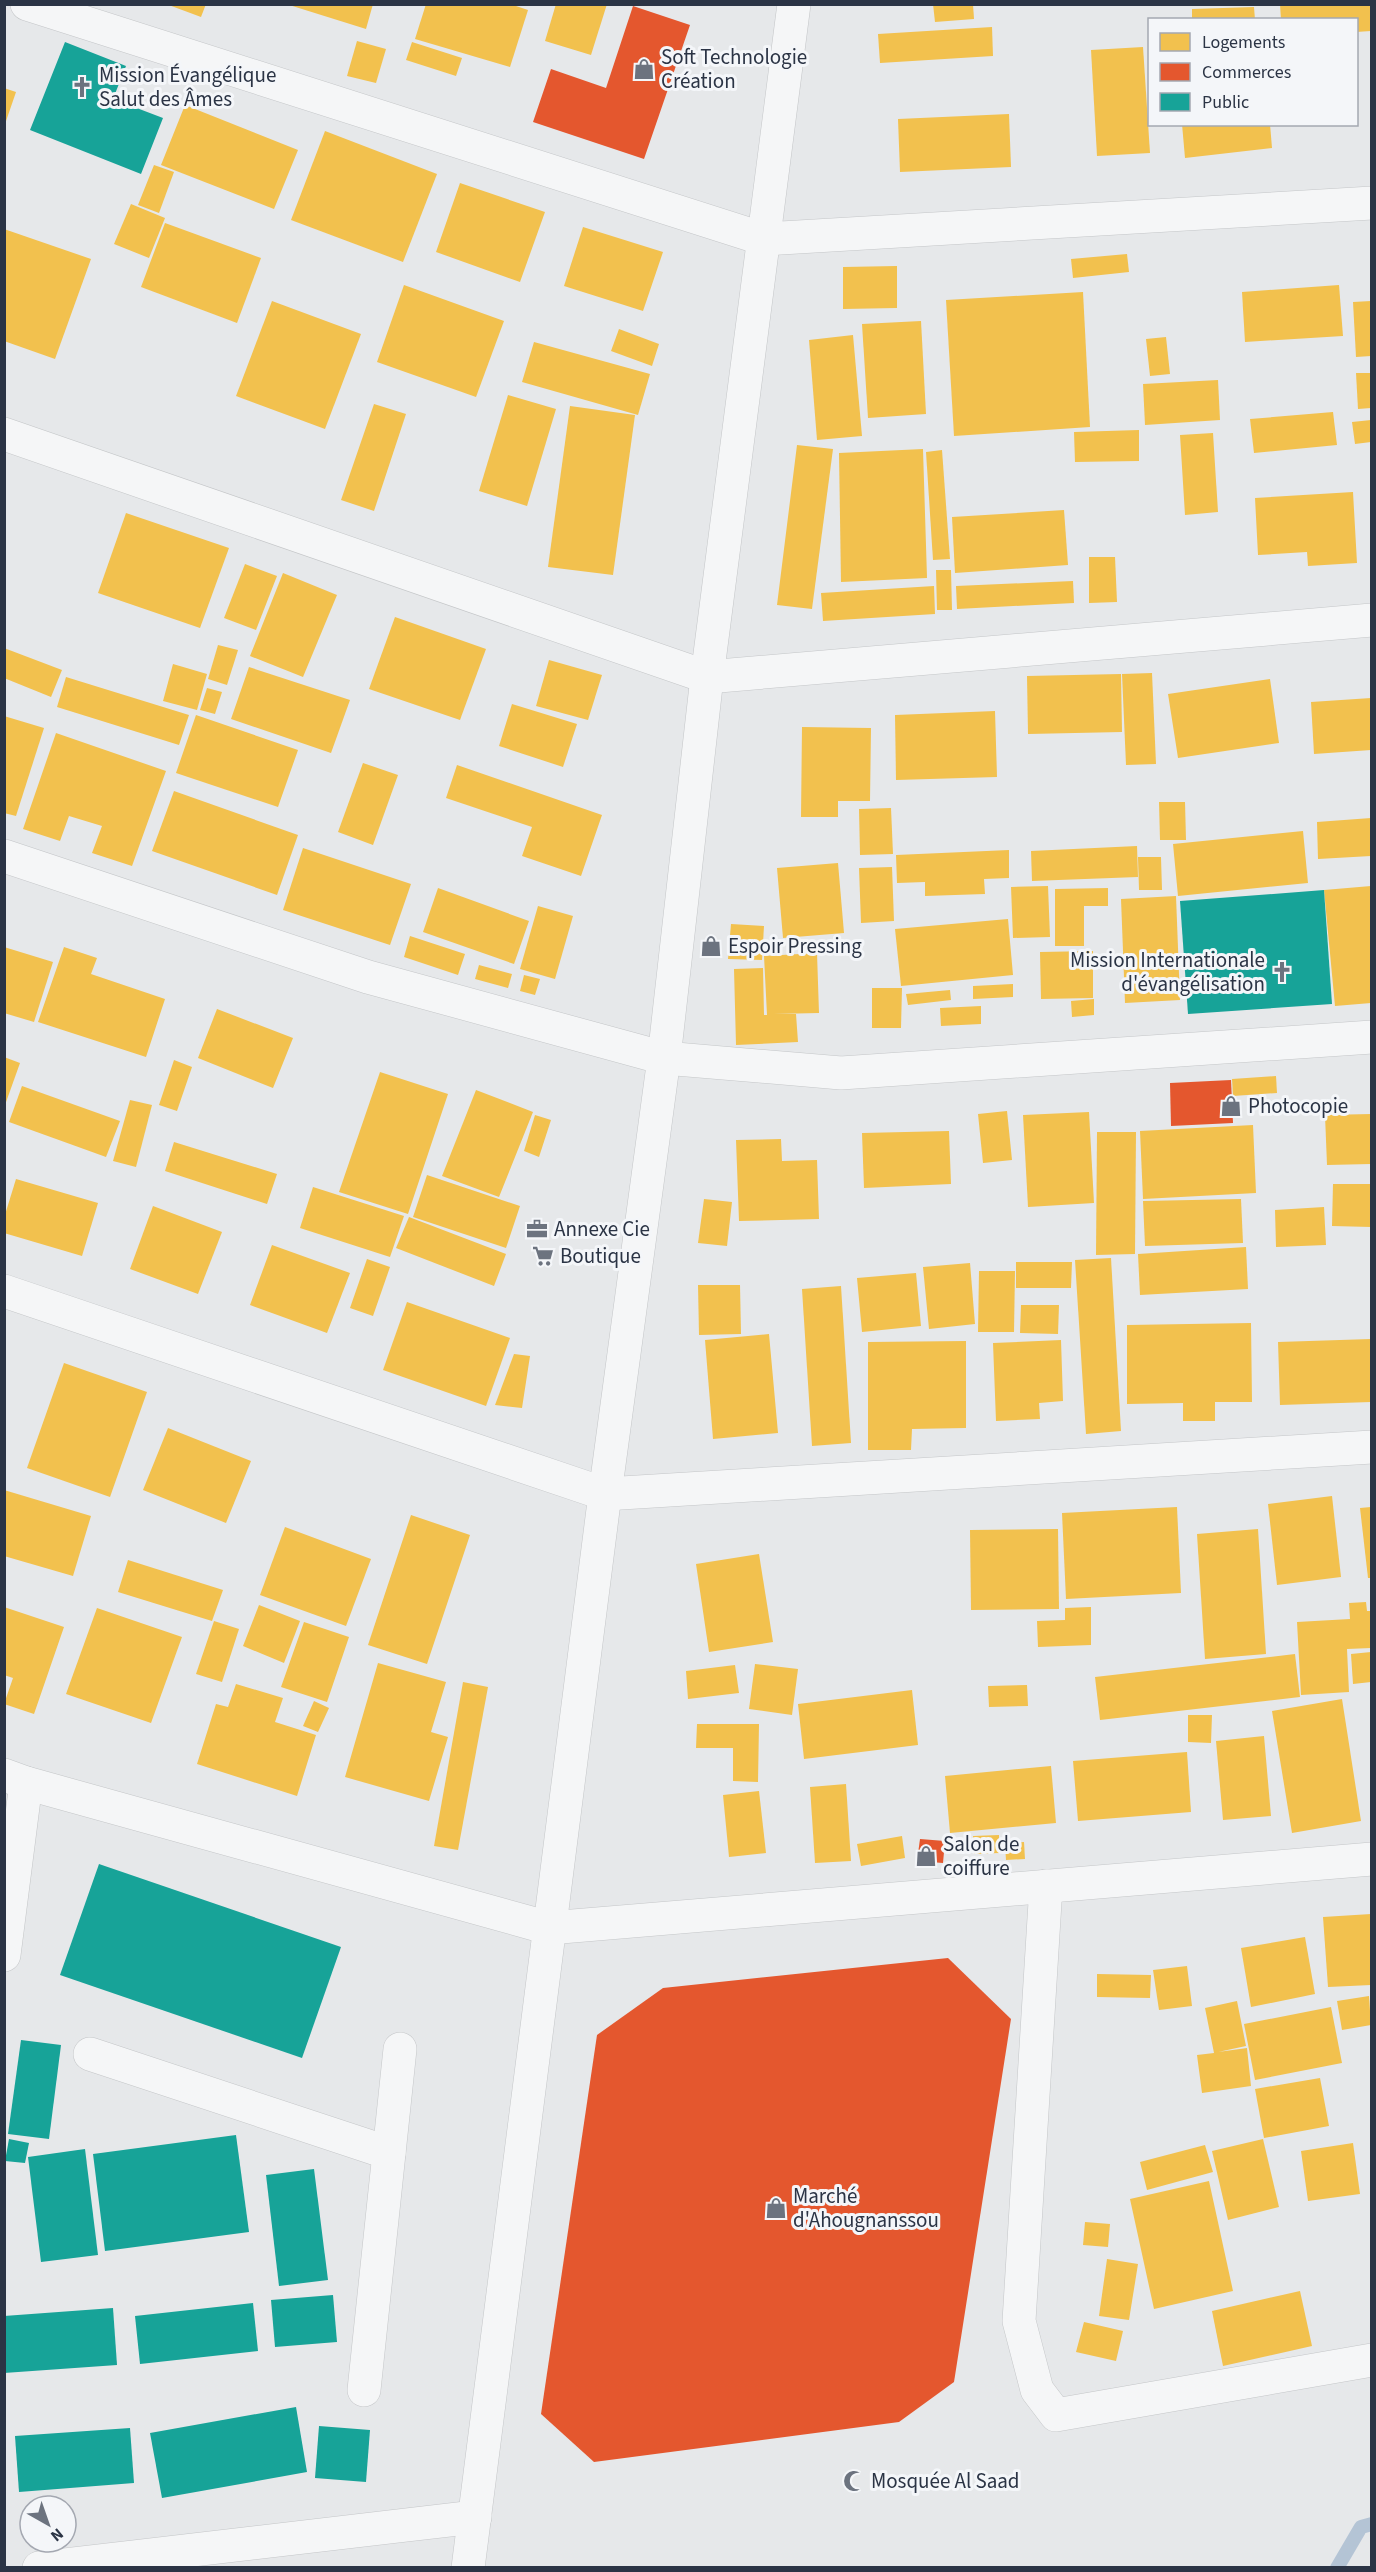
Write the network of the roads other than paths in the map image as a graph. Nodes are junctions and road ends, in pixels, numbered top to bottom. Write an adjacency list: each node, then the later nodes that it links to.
1 (27, 4): 4 (street)
2 (794, 4): 4 (street)
3 (1371, 203): 4 (street)
4 (764, 239): 7 (street)
5 (4, 434): 7 (street)
6 (1371, 620): 7 (street)
7 (707, 677): 10 (street)
8 (4, 856): 10 (street)
9 (1371, 1037): 10 (street)
10 (664, 1058): 13 (street)
11 (4, 1291): 13 (street)
12 (1371, 1447): 13 (street)
13 (605, 1494): 17 (street)
14 (15, 1779): 17 (street); 18 (street)
15 (1371, 1859): 16 (street)
16 (1046, 1886): 17 (street); 22 (street)
17 (549, 1928): 24 (street)
18 (4, 1955)
19 (400, 2049): 21 (street)
20 (90, 2055): 21 (street)
21 (389, 2154): 23 (street)
22 (1371, 2360)
23 (364, 2390)
24 (475, 2517): 25 (street); 26 (street)
25 (39, 2568)
26 (468, 2568)

